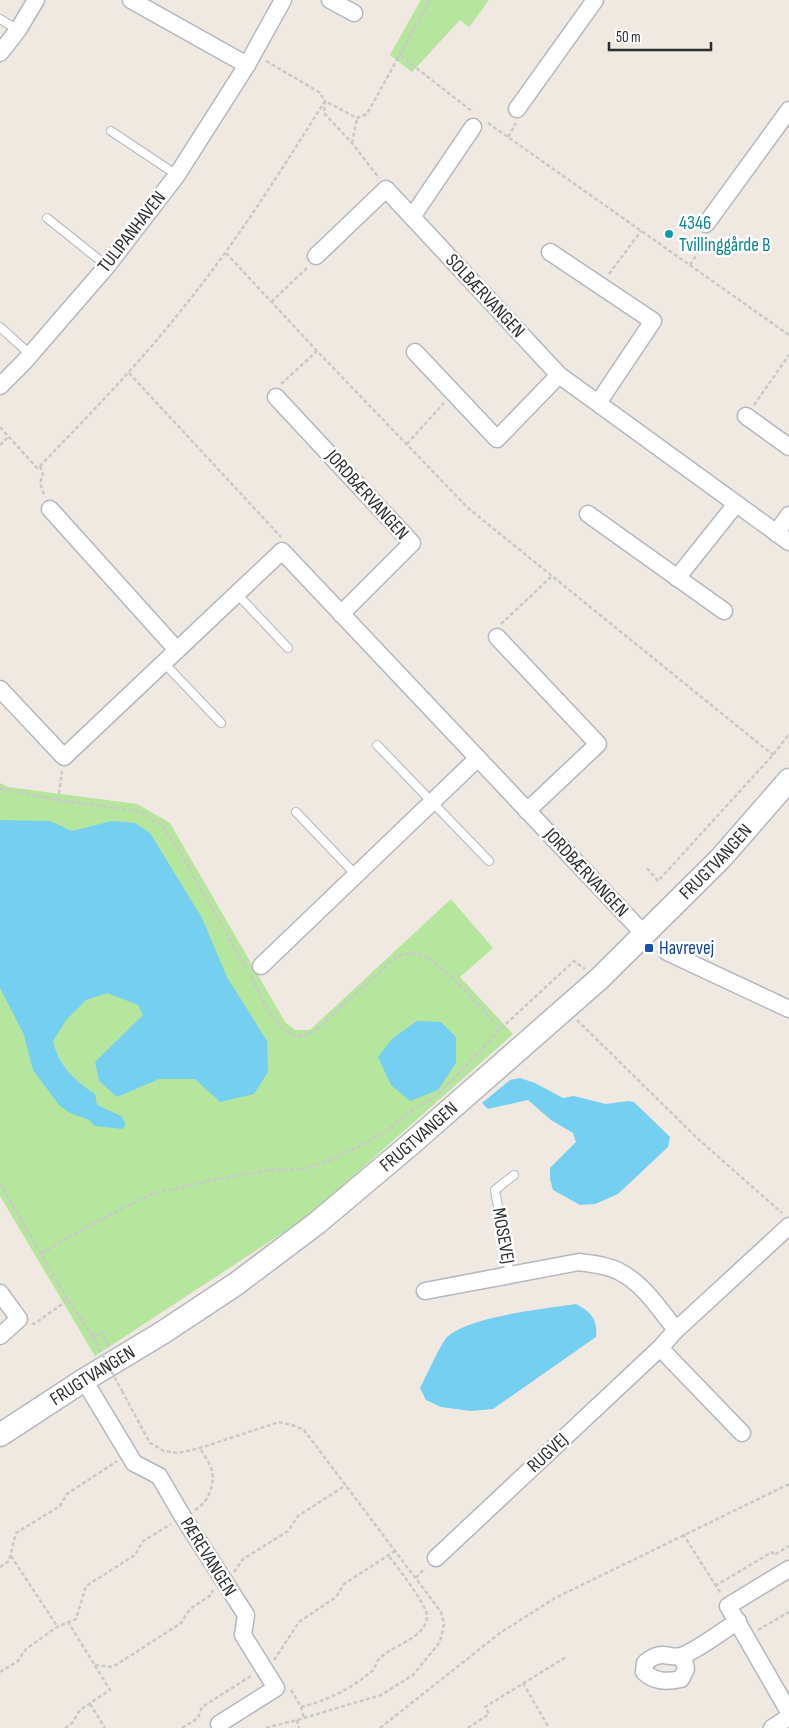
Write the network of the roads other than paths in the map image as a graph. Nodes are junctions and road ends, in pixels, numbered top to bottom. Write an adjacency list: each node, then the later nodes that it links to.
1 (36, 0): 8 (street)
2 (131, 0): 10 (street)
3 (283, 0): 10 (street, TULIPANHAVEN)
4 (330, 0): 6 (street)
5 (595, 0): 11 (street)
6 (354, 13)
7 (0, 18): 8 (lane)
8 (18, 30): 9 (street)
9 (0, 53)
10 (250, 59): 15 (street, TULIPANHAVEN)
11 (517, 108)
12 (789, 110): 18 (street)
13 (477, 119): 16 (street)
14 (112, 132): 15 (lane)
15 (177, 175): 21 (street, TULIPANHAVEN)
16 (412, 217): 20 (street, SOLBÆRVANGEN); 25 (street, SOLBÆRVANGEN)
17 (46, 218): 21 (lane)
18 (706, 224)
19 (550, 252): 28 (street)
20 (316, 256)
21 (106, 266): 24 (street, TULIPANHAVEN)
22 (0, 327): 24 (lane)
23 (415, 352): 25 (street)
24 (31, 355): 26 (street, TULIPANHAVEN)
25 (559, 375): 28 (street, SOLBÆRVANGEN)
26 (0, 386)
27 (276, 397): 39 (street, JORDBÆRVANGEN)
28 (598, 403): 31 (street, SOLBÆRVANGEN)
29 (746, 416): 30 (street)
30 (789, 447)
31 (736, 504): 35 (street, SOLBÆRVANGEN); 36 (street)
32 (50, 509): 42 (street)
33 (588, 514): 36 (street)
34 (789, 515): 35 (street, SOLBÆRVANGEN)
35 (783, 538)
36 (678, 578): 38 (street)
37 (237, 594): 39 (street, JORDBÆRVANGEN); 41 (lane); 42 (street)
38 (724, 611)
39 (341, 614): 47 (street, JORDBÆRVANGEN)
40 (497, 637): 50 (street)
41 (288, 648)
42 (177, 650): 43 (street)
43 (164, 662): 44 (street); 45 (lane)
44 (0, 689)
45 (220, 723)
46 (377, 745): 49 (lane)
47 (478, 758): 49 (street); 50 (street, JORDBÆRVANGEN)
48 (789, 780): 54 (street, FRUGTVANGEN)
49 (432, 802): 52 (lane); 53 (street)
50 (528, 811): 54 (street, JORDBÆRVANGEN)
51 (296, 812): 53 (lane)
52 (489, 861)
53 (356, 875): 56 (street)
54 (645, 935): 66 (street, FRUGTVANGEN)
55 (667, 952): 57 (street)
56 (261, 966)
57 (789, 1009)
58 (514, 1175): 60 (lane, MOSEVEJ)
59 (785, 1220): 63 (street, RUGVEJ)
60 (510, 1276): 61 (street, MOSEVEJ); 63 (street, MOSEVEJ)
61 (425, 1291)
62 (0, 1293): 64 (street)
63 (676, 1330): 65 (street, RUGVEJ)
64 (0, 1336)
65 (660, 1348): 67 (street); 69 (street, RUGVEJ)
66 (84, 1380): 68 (street, FRUGTVANGEN); 74 (street, PÆREVANGEN)
67 (742, 1433)
68 (0, 1435)
69 (436, 1558)
70 (789, 1569): 71 (street)
71 (738, 1621): 72 (street); 73 (street)
72 (682, 1656)
73 (783, 1721)
74 (219, 1724)

